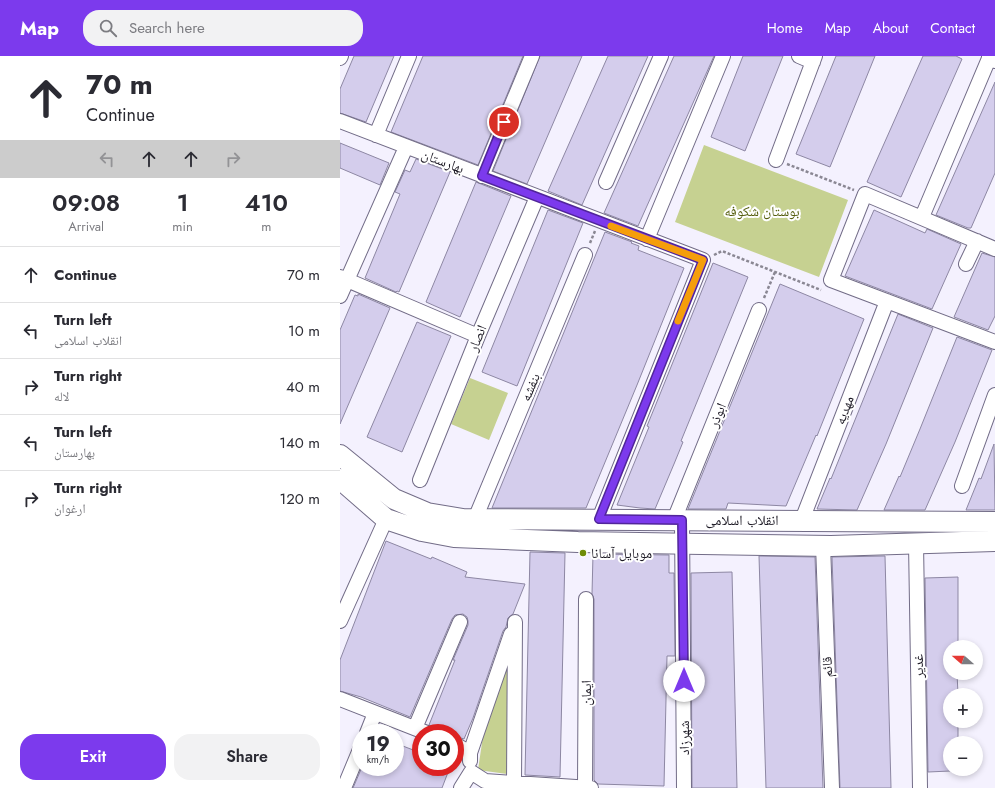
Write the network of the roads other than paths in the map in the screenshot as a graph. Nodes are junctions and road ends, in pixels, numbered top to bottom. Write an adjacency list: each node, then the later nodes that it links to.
1 (409, 56): 10 (street)
2 (532, 56): 13 (street)
3 (661, 56): 14 (street)
4 (723, 56): 17 (street)
5 (799, 56): 8 (street)
6 (991, 56): 7 (main road); 16 (street)
7 (995, 58)
8 (814, 59): 12 (street)
9 (340, 121): 10 (street, بهارستان)
10 (376, 135): 11 (street, بهارستان)
11 (406, 147): 13 (street, بهارستان); 22 (street)
12 (776, 160)
13 (482, 176): 15 (street, بهارستان)
14 (606, 182)
15 (537, 196): 17 (street, بهارستان); 26 (street, انصار)
16 (922, 217): 18 (street); 24 (street)
17 (647, 239): 35 (street, بهارستان)
18 (977, 241): 19 (street); 21 (street)
19 (995, 249)
20 (585, 255): 34 (street, بنفشه)
21 (966, 264)
22 (343, 279): 23 (street); 26 (street)
23 (340, 296)
24 (887, 301): 27 (street); 37 (street, مهدیه)
25 (759, 310): 36 (street, ابوذر)
26 (478, 336): 31 (street, انصار)
27 (995, 342)
28 (995, 395): 32 (street)
29 (340, 455): 34 (main road, انقلاب اسلامی)
30 (340, 479): 33 (main road, انقلاب اسلامی)
31 (420, 480)
32 (962, 486)
33 (386, 519): 40 (main road, انقلاب اسلامی); 44 (street)
34 (475, 519): 35 (main road, انقلاب اسلامی)
35 (599, 519): 36 (main road, انقلاب اسلامی)
36 (678, 520): 37 (main road, انقلاب اسلامی); 40 (street, شهرزاد)
37 (802, 520): 38 (main road, انقلاب اسلامی)
38 (995, 522)
39 (995, 541): 41 (main road, انقلاب اسلامی)
40 (683, 543): 42 (main road, انقلاب اسلامی); 60 (street, شهرزاد)
41 (916, 543): 42 (main road, انقلاب اسلامی); 62 (street, غدیر)
42 (823, 545): 61 (street, قائم)
43 (586, 599): 58 (street, ایمان)
44 (340, 621)
45 (460, 622): 49 (street)
46 (340, 699): 47 (street)
47 (375, 713): 48 (street); 50 (street)
48 (371, 724)
49 (424, 724)
50 (412, 727)
51 (464, 749): 52 (street)
52 (470, 753): 54 (street); 55 (street)
53 (352, 769): 56 (street)
54 (471, 772): 55 (street); 57 (street)
55 (514, 784): 58 (street)
56 (344, 788)
57 (461, 788)
58 (586, 788): 59 (street)
59 (591, 788)
60 (684, 788)
61 (832, 788)
62 (920, 788)

